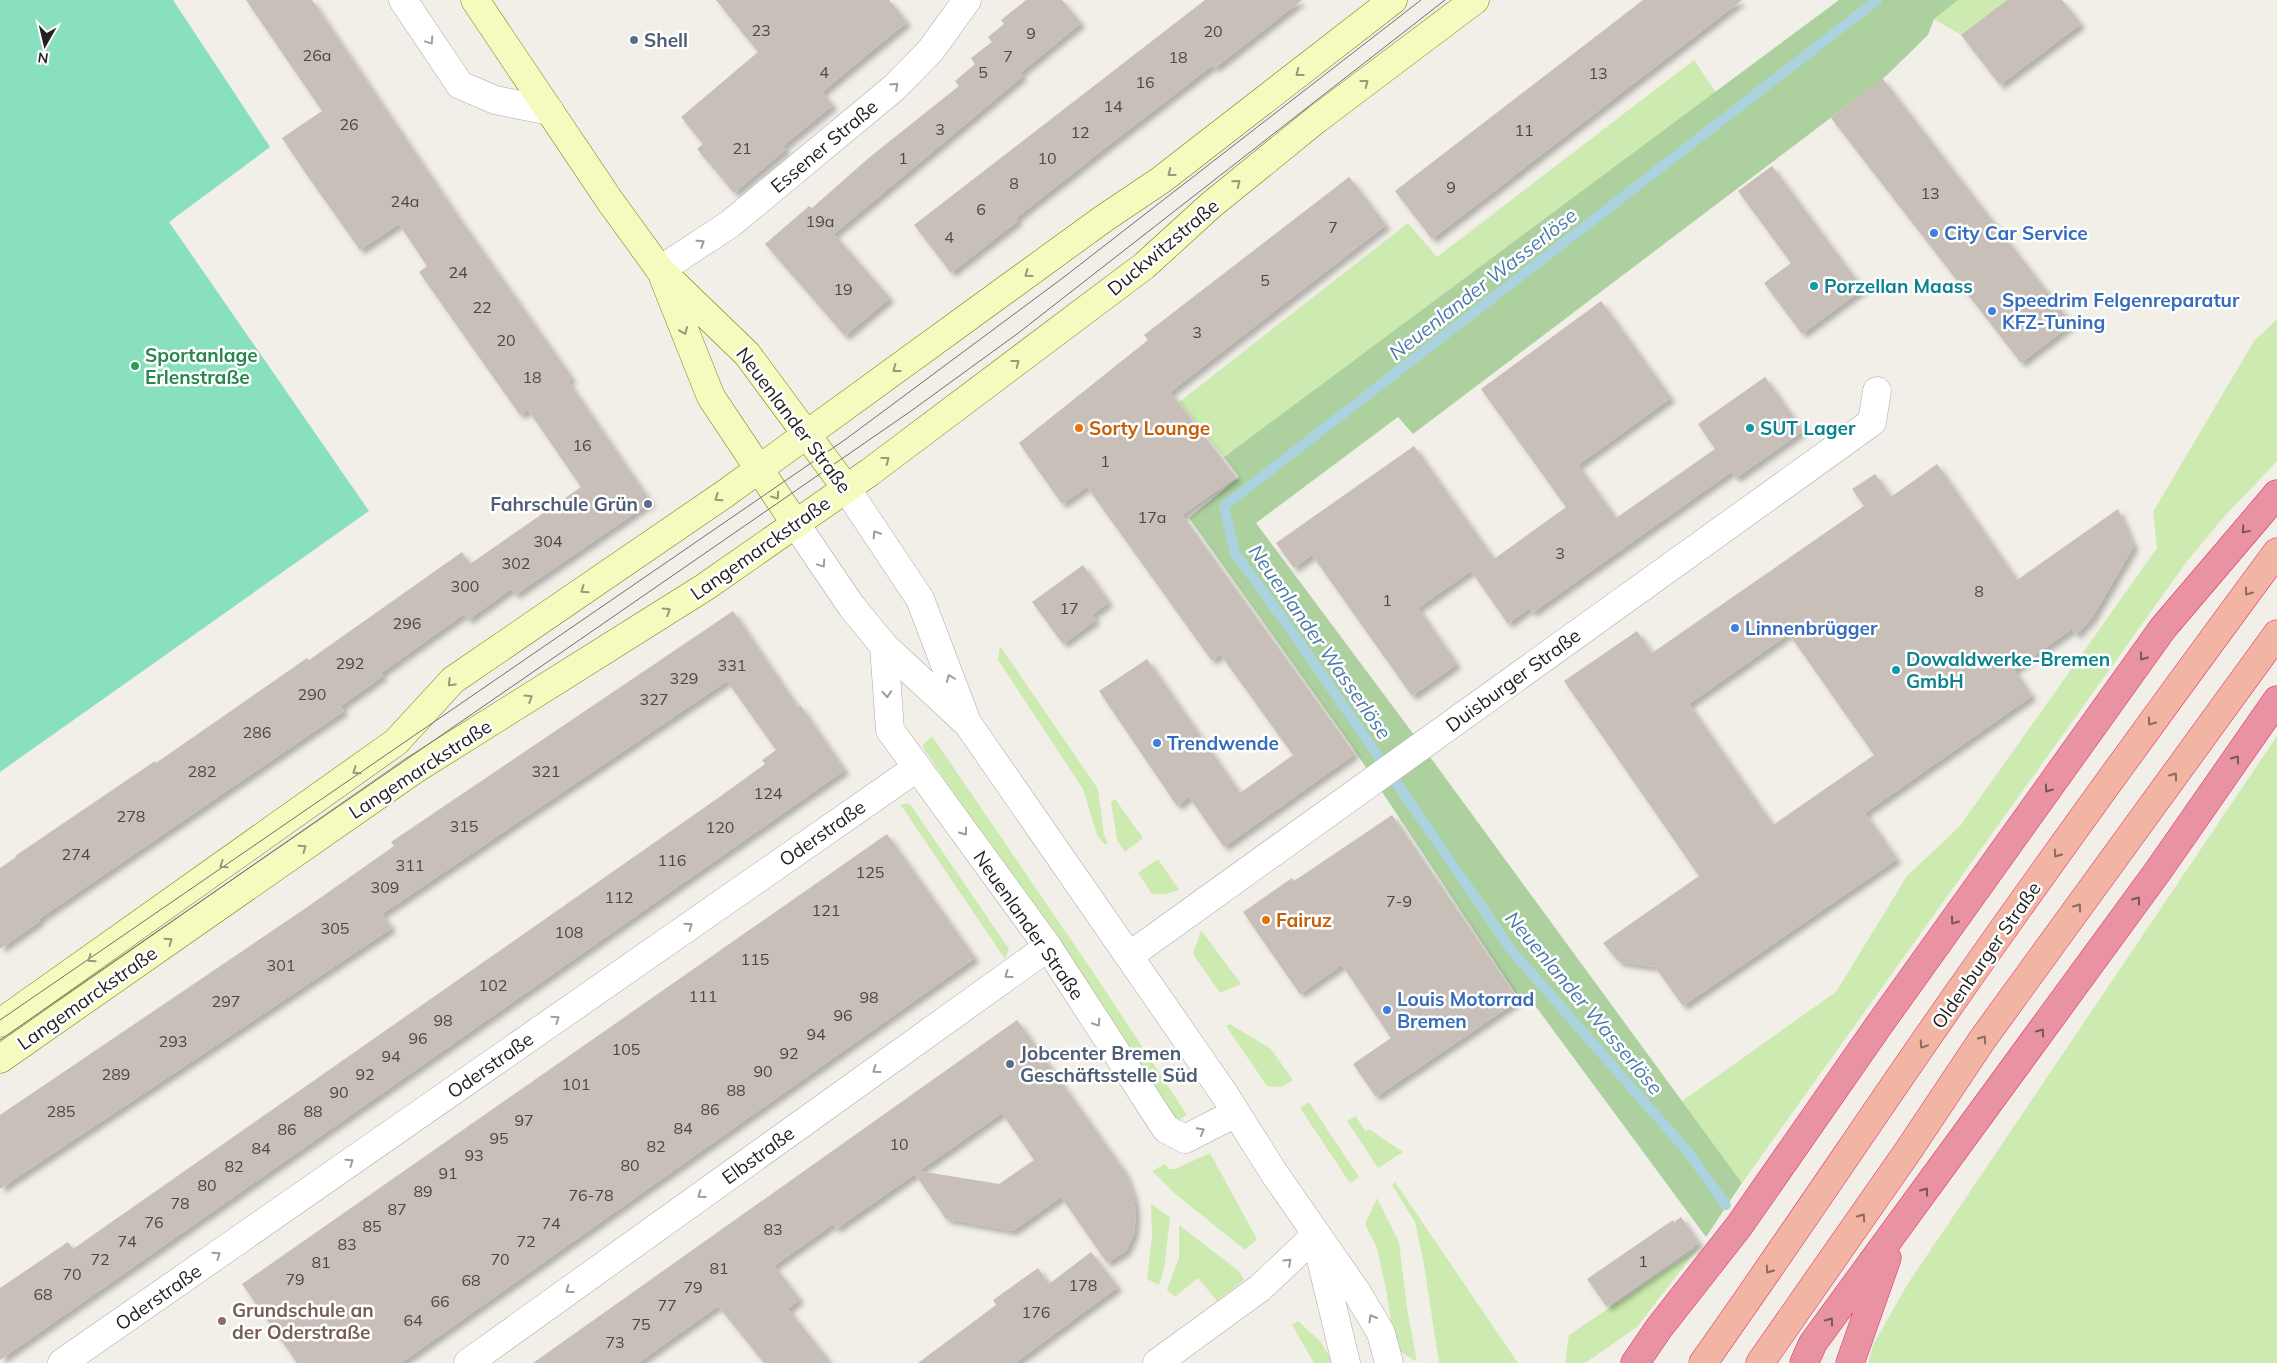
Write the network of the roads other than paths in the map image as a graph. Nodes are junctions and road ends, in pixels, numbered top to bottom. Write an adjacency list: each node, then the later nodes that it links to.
1 (403, 0): 6 (street, one-way to 6)
2 (475, 0): 6 (main road, Neuenlander Straße)
3 (967, 0): 7 (street, Essener Straße, one-way to 3)
4 (1393, 0): 9 (main road, one-way to 9)
5 (1475, 0): 11 (main road, Duckwitzstraße, one-way to 5)
6 (550, 111): 7 (main road, Neuenlander Straße)
7 (660, 270): 9 (main road, Neuenlander Straße); 10 (main road, Neuenlander Straße, one-way to 10)
8 (1877, 391): 21 (street, Duisburger Straße)
9 (808, 434): 10 (main road); 11 (main road, Neuenlander Straße)
10 (758, 469): 13 (main road, Neuenlander Straße, one-way to 13); 22 (main road, Langemarckstraße, one-way to 22)
11 (846, 488): 13 (main road, Langemarckstraße); 18 (street, Neuenlander Straße, one-way to 11)
12 (2277, 494): 32 (highway, one-way to 32)
13 (794, 523): 16 (street, Neuenlander Straße, one-way to 16); 23 (main road, Langemarckstraße, one-way to 13)
14 (2277, 552): 33 (highway, Oldenburger Straße, one-way to 33)
15 (2277, 634): 34 (highway, one-way to 15)
16 (884, 646): 18 (street, Neuenlander Straße); 19 (street, Neuenlander Straße, one-way to 19)
17 (2277, 700): 25 (highway, one-way to 17)
18 (968, 724): 21 (street, Neuenlander Straße)
19 (916, 766): 20 (street, Neuenlander Straße, one-way to 20); 27 (street, Oderstraße, one-way to 19)
20 (1048, 947): 24 (street, Neuenlander Straße, one-way to 24); 28 (street, Elbstraße, one-way to 28)
21 (1129, 956): 24 (street, Neuenlander Straße)
22 (0, 1023)
23 (0, 1058)
24 (1236, 1113): 26 (street, Neuenlander Straße)
25 (1896, 1231): 35 (highway, one-way to 25); 36 (highway)
26 (1316, 1235): 29 (street, one-way to 26); 30 (street, Neuenlander Straße); 31 (street, Neuenlander Straße, one-way to 26)
27 (62, 1363)
28 (468, 1363)
29 (1157, 1363)
30 (1346, 1363)
31 (1388, 1363)
32 (1635, 1363)
33 (1703, 1363)
34 (1760, 1363)
35 (1804, 1363)
36 (1850, 1363)

